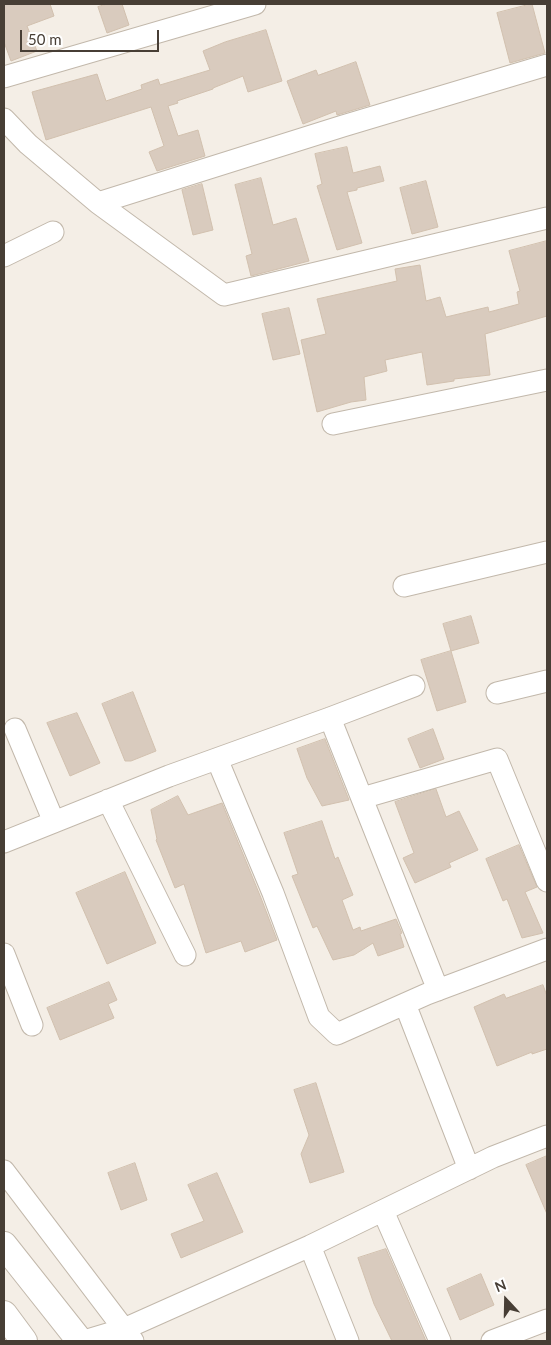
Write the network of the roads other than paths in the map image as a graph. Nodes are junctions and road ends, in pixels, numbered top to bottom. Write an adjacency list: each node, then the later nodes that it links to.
1 (255, 4): 3 (street)
2 (547, 66): 5 (street)
3 (4, 77)
4 (4, 119): 5 (street)
5 (98, 203): 6 (street)
6 (547, 218)
7 (53, 232): 8 (street)
8 (4, 256)
9 (547, 380): 10 (street)
10 (333, 424)
11 (547, 552): 12 (street)
12 (404, 586)
13 (547, 681): 15 (street)
14 (414, 686): 16 (street)
15 (497, 693)
16 (330, 718): 18 (street); 19 (street)
17 (14, 729): 21 (street)
18 (217, 759): 20 (street); 28 (street)
19 (362, 798): 23 (street); 27 (street)
20 (108, 800): 21 (street); 26 (street)
21 (54, 822): 22 (street)
22 (4, 842)
23 (547, 881)
24 (547, 949): 27 (street)
25 (4, 954): 29 (street)
26 (185, 955)
27 (438, 990): 28 (street)
28 (405, 1004): 31 (street)
29 (32, 1025)
30 (547, 1136): 31 (street)
31 (469, 1169): 33 (street)
32 (4, 1170): 38 (street)
33 (383, 1211): 35 (street); 43 (street)
34 (4, 1245): 40 (street)
35 (310, 1246): 38 (street); 42 (street)
36 (4, 1314): 39 (street)
37 (547, 1320): 44 (street)
38 (128, 1335): 41 (street)
39 (24, 1341)
40 (80, 1341)
41 (84, 1341)
42 (348, 1341)
43 (440, 1341)
44 (492, 1341)

